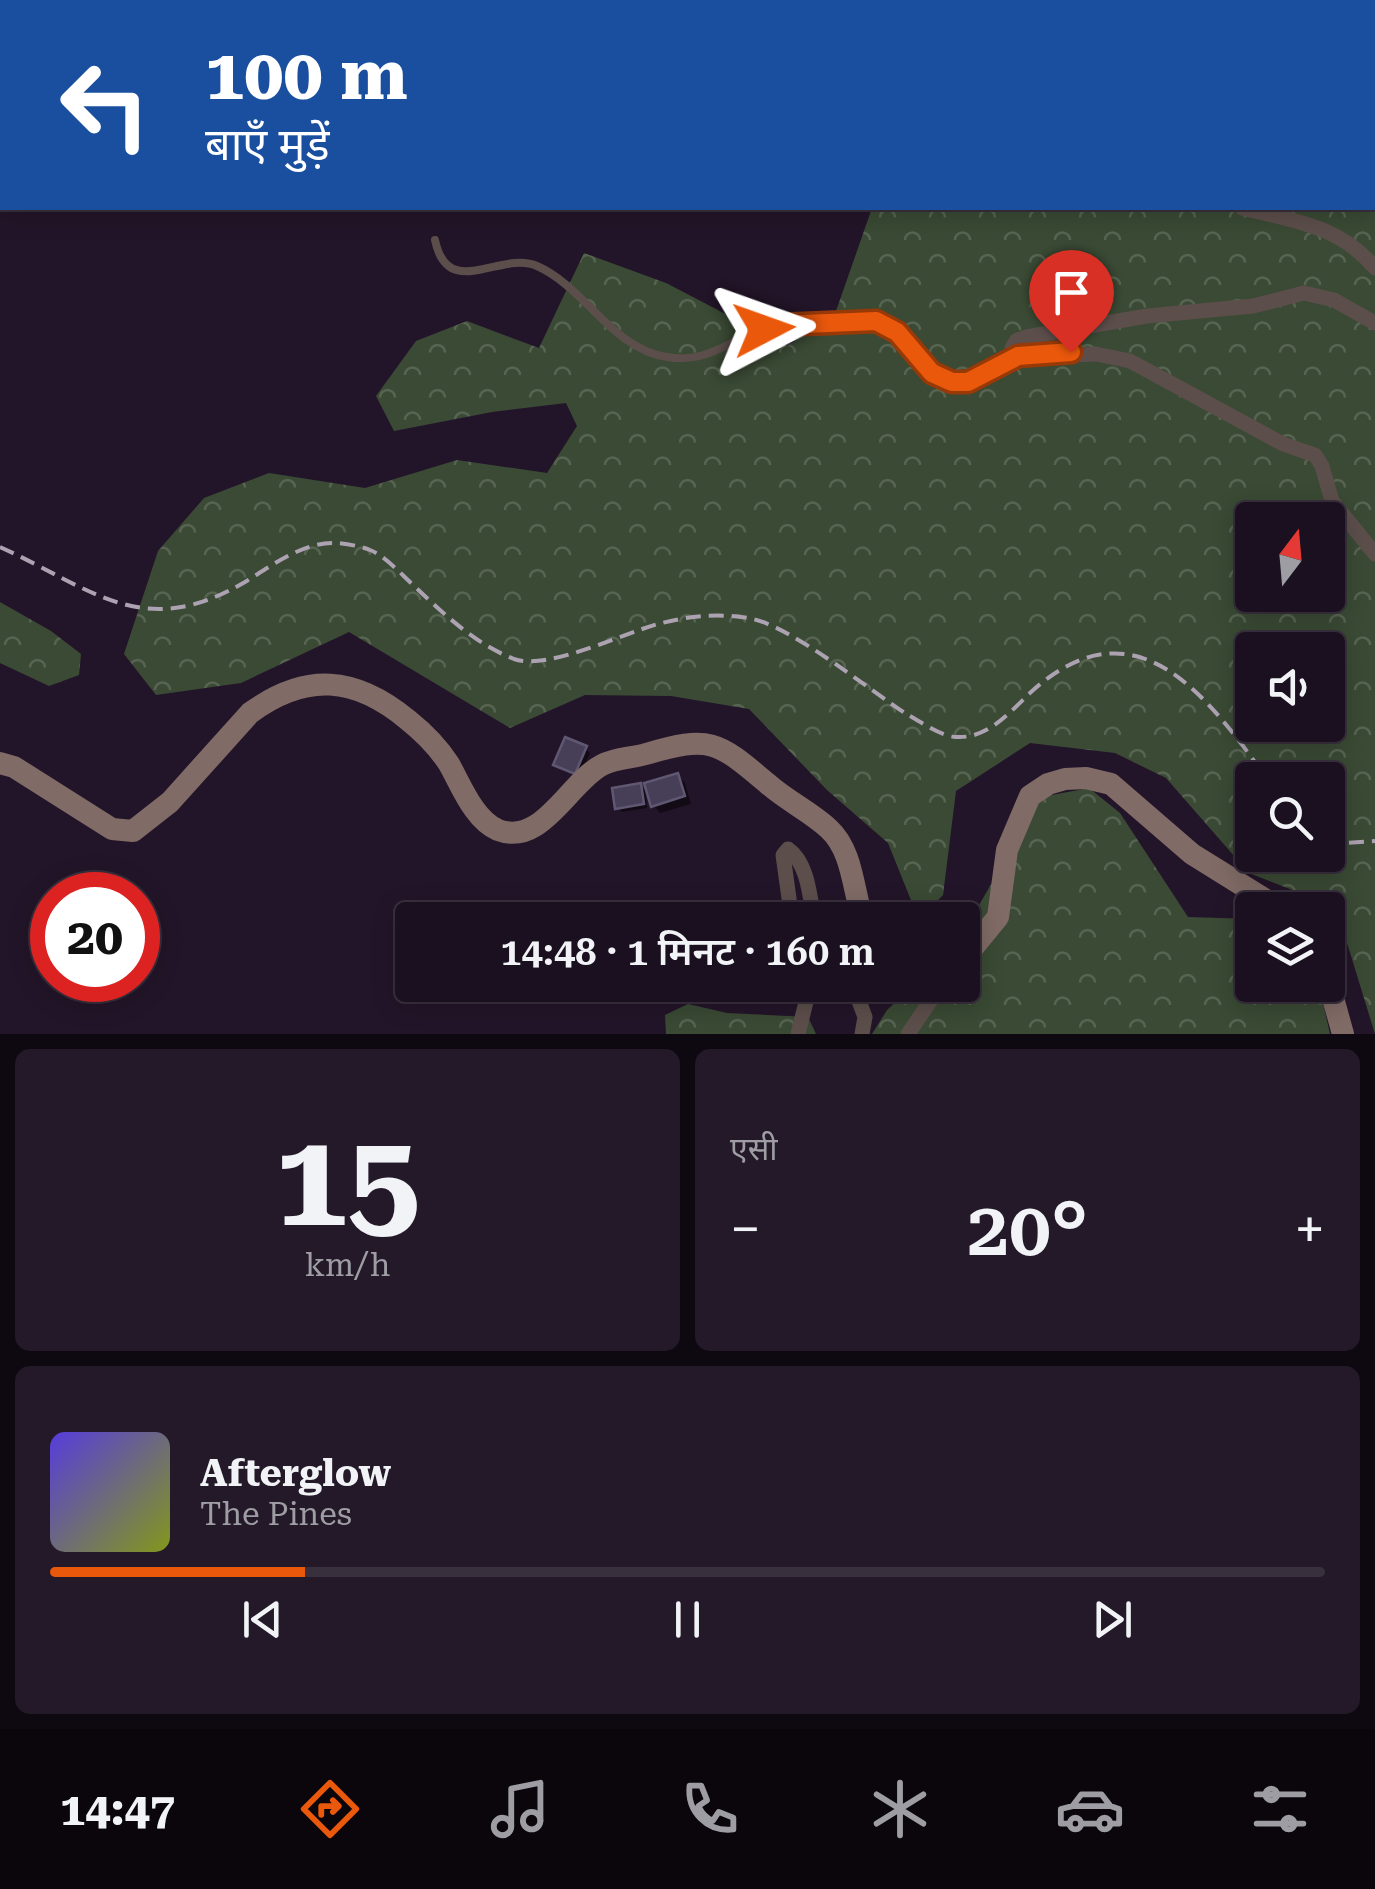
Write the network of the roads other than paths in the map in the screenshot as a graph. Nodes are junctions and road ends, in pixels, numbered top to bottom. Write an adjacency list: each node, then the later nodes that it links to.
1 (1249, 210): 3 (street)
2 (434, 240): 5 (lane)
3 (1375, 268)
4 (1375, 323): 5 (street)
5 (1018, 356): 6 (street)
6 (1375, 554)
7 (0, 763): 11 (main road)
8 (1253, 892): 12 (main road)
9 (789, 902): 10 (street)
10 (811, 902)
11 (858, 902)
12 (980, 939)
13 (805, 1002): 17 (street)
14 (859, 1002): 18 (street)
15 (930, 1002): 19 (street)
16 (1334, 1002): 20 (main road)
17 (798, 1034)
18 (862, 1034)
19 (908, 1034)
20 (1343, 1034)

